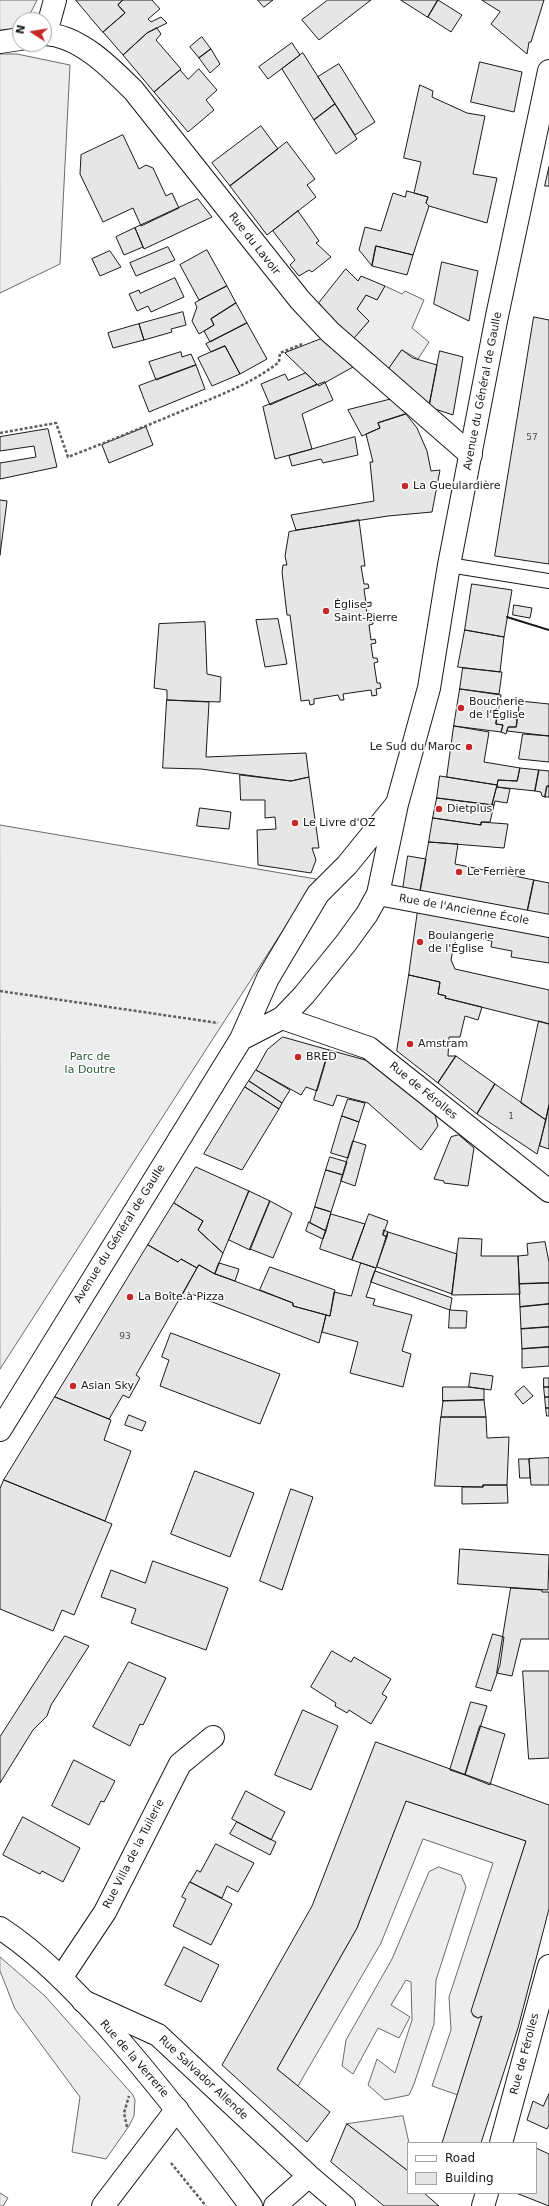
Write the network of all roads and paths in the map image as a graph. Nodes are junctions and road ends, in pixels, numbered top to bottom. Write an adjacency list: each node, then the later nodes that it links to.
1 (54, 0): 2 (main road)
2 (51, 12)
3 (52, 36): 7 (main road, Rue du Lavoir)
4 (12, 41): 5 (main road)
5 (0, 42)
6 (549, 72): 9 (main road, Avenue du Général de Gaulle)
7 (330, 332): 8 (path); 9 (main road, Rue du Lavoir)
8 (0, 433)
9 (471, 455): 10 (main road, Avenue du Général de Gaulle)
10 (450, 565): 11 (lane); 12 (main road, Avenue du Général de Gaulle)
11 (549, 581)
12 (396, 804): 13 (main road, Avenue du Général de Gaulle); 18 (main road, Avenue du Général de Gaulle)
13 (378, 894): 14 (main road, Rue de l'Ancienne École); 16 (main road, Avenue du Général de Gaulle)
14 (549, 926)
15 (0, 991): 17 (path)
16 (282, 1018): 18 (main road, Avenue du Général de Gaulle); 19 (main road, Rue de Férolles)
17 (220, 1024)
18 (242, 1038): 20 (main road, Avenue du Général de Gaulle)
19 (549, 1191)
20 (0, 1430)
21 (213, 1737): 24 (main road, Rue Villa de la Tuilerie)
22 (0, 1928): 24 (main road, Rue de la Verrerie)
23 (549, 1966): 27 (main road, Rue de Férolles)
24 (62, 1978): 25 (main road, Rue de la Verrerie)
25 (83, 2000): 26 (main road, Rue de la Verrerie); 29 (main road, Rue Salvador Allende)
26 (177, 2109): 31 (main road); 33 (main road, Rue de la Verrerie)
27 (500, 2142)
28 (169, 2161): 32 (path)
29 (309, 2176): 34 (main road); 35 (main road, Rue Salvador Allende)
30 (487, 2194): 36 (main road)
31 (103, 2206)
32 (206, 2206)
33 (251, 2206)
34 (275, 2206)
35 (344, 2206)
36 (483, 2206)

